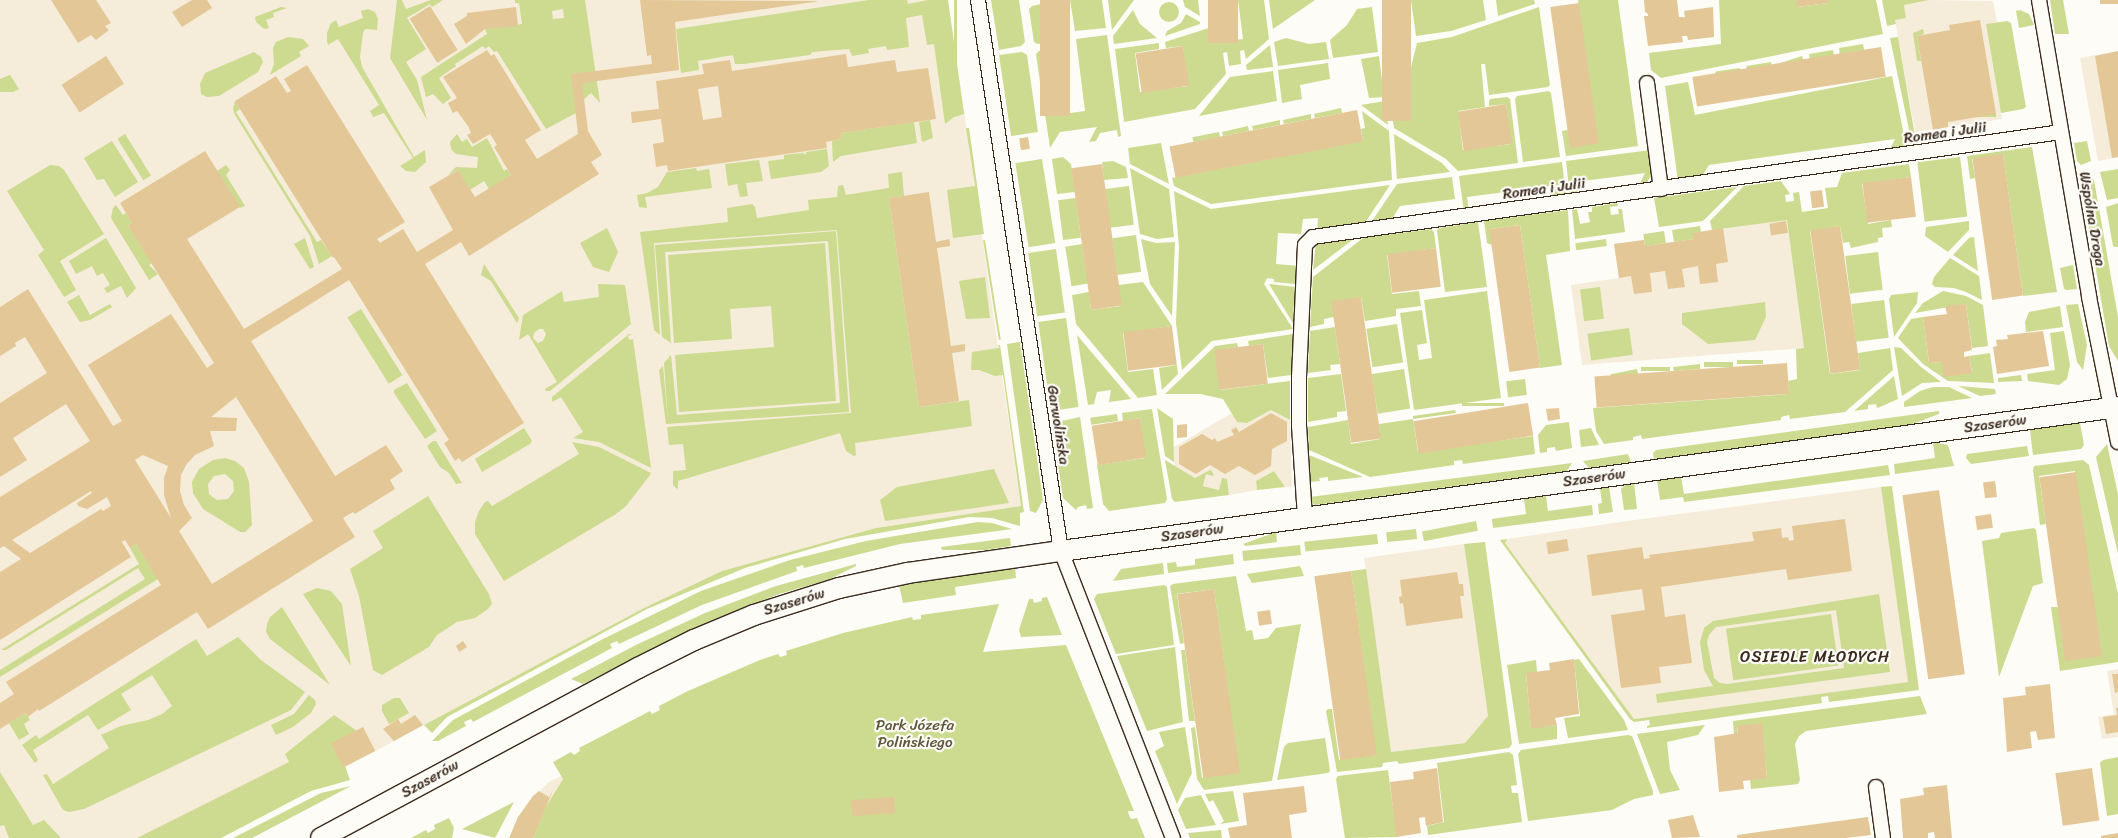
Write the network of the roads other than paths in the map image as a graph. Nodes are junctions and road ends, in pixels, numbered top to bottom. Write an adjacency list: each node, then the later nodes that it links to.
1 (978, 0): 9 (street, Garwolińska)
2 (2038, 0): 4 (street, Wspólna Droga)
3 (1647, 83): 5 (street)
4 (2061, 132): 5 (street, Romea i Julii); 6 (street, Wspólna Droga)
5 (1661, 190): 8 (street, Romea i Julii)
6 (2114, 407): 7 (street, Wspólna Droga); 8 (street, Szaserów)
7 (2118, 442)
8 (1305, 518): 9 (street, Szaserów)
9 (1061, 551): 11 (street, Szaserów); 12 (street, Garwolińska)
10 (1876, 787): 13 (street)
11 (321, 838)
12 (1173, 838)
13 (1883, 838)

